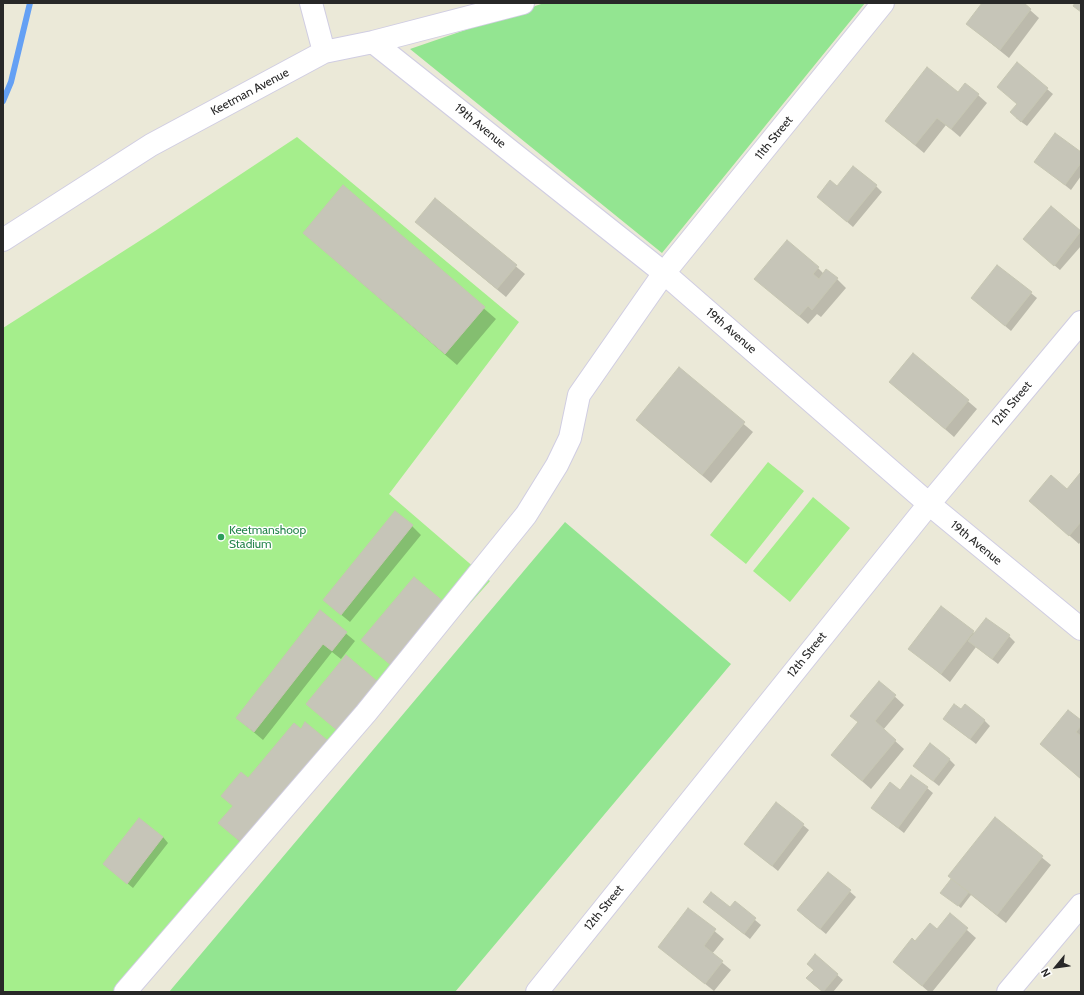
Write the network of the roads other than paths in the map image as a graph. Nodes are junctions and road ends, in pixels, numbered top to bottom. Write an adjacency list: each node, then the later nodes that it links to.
1 (311, 3): 5 (street)
2 (523, 3): 4 (street, Keetman Avenue)
3 (884, 3): 7 (street, 11th Street)
4 (373, 42): 5 (street, Keetman Avenue); 7 (street, 19th Avenue)
5 (324, 52): 6 (street, Keetman Avenue)
6 (3, 240)
7 (664, 273): 9 (street, 19th Avenue); 12 (street, 11th Street)
8 (1081, 322): 9 (street, 12th Street)
9 (929, 504): 10 (street, 19th Avenue); 13 (street, 12th Street)
10 (1081, 629)
11 (1081, 905): 14 (street)
12 (125, 992)
13 (537, 992)
14 (1008, 992)

